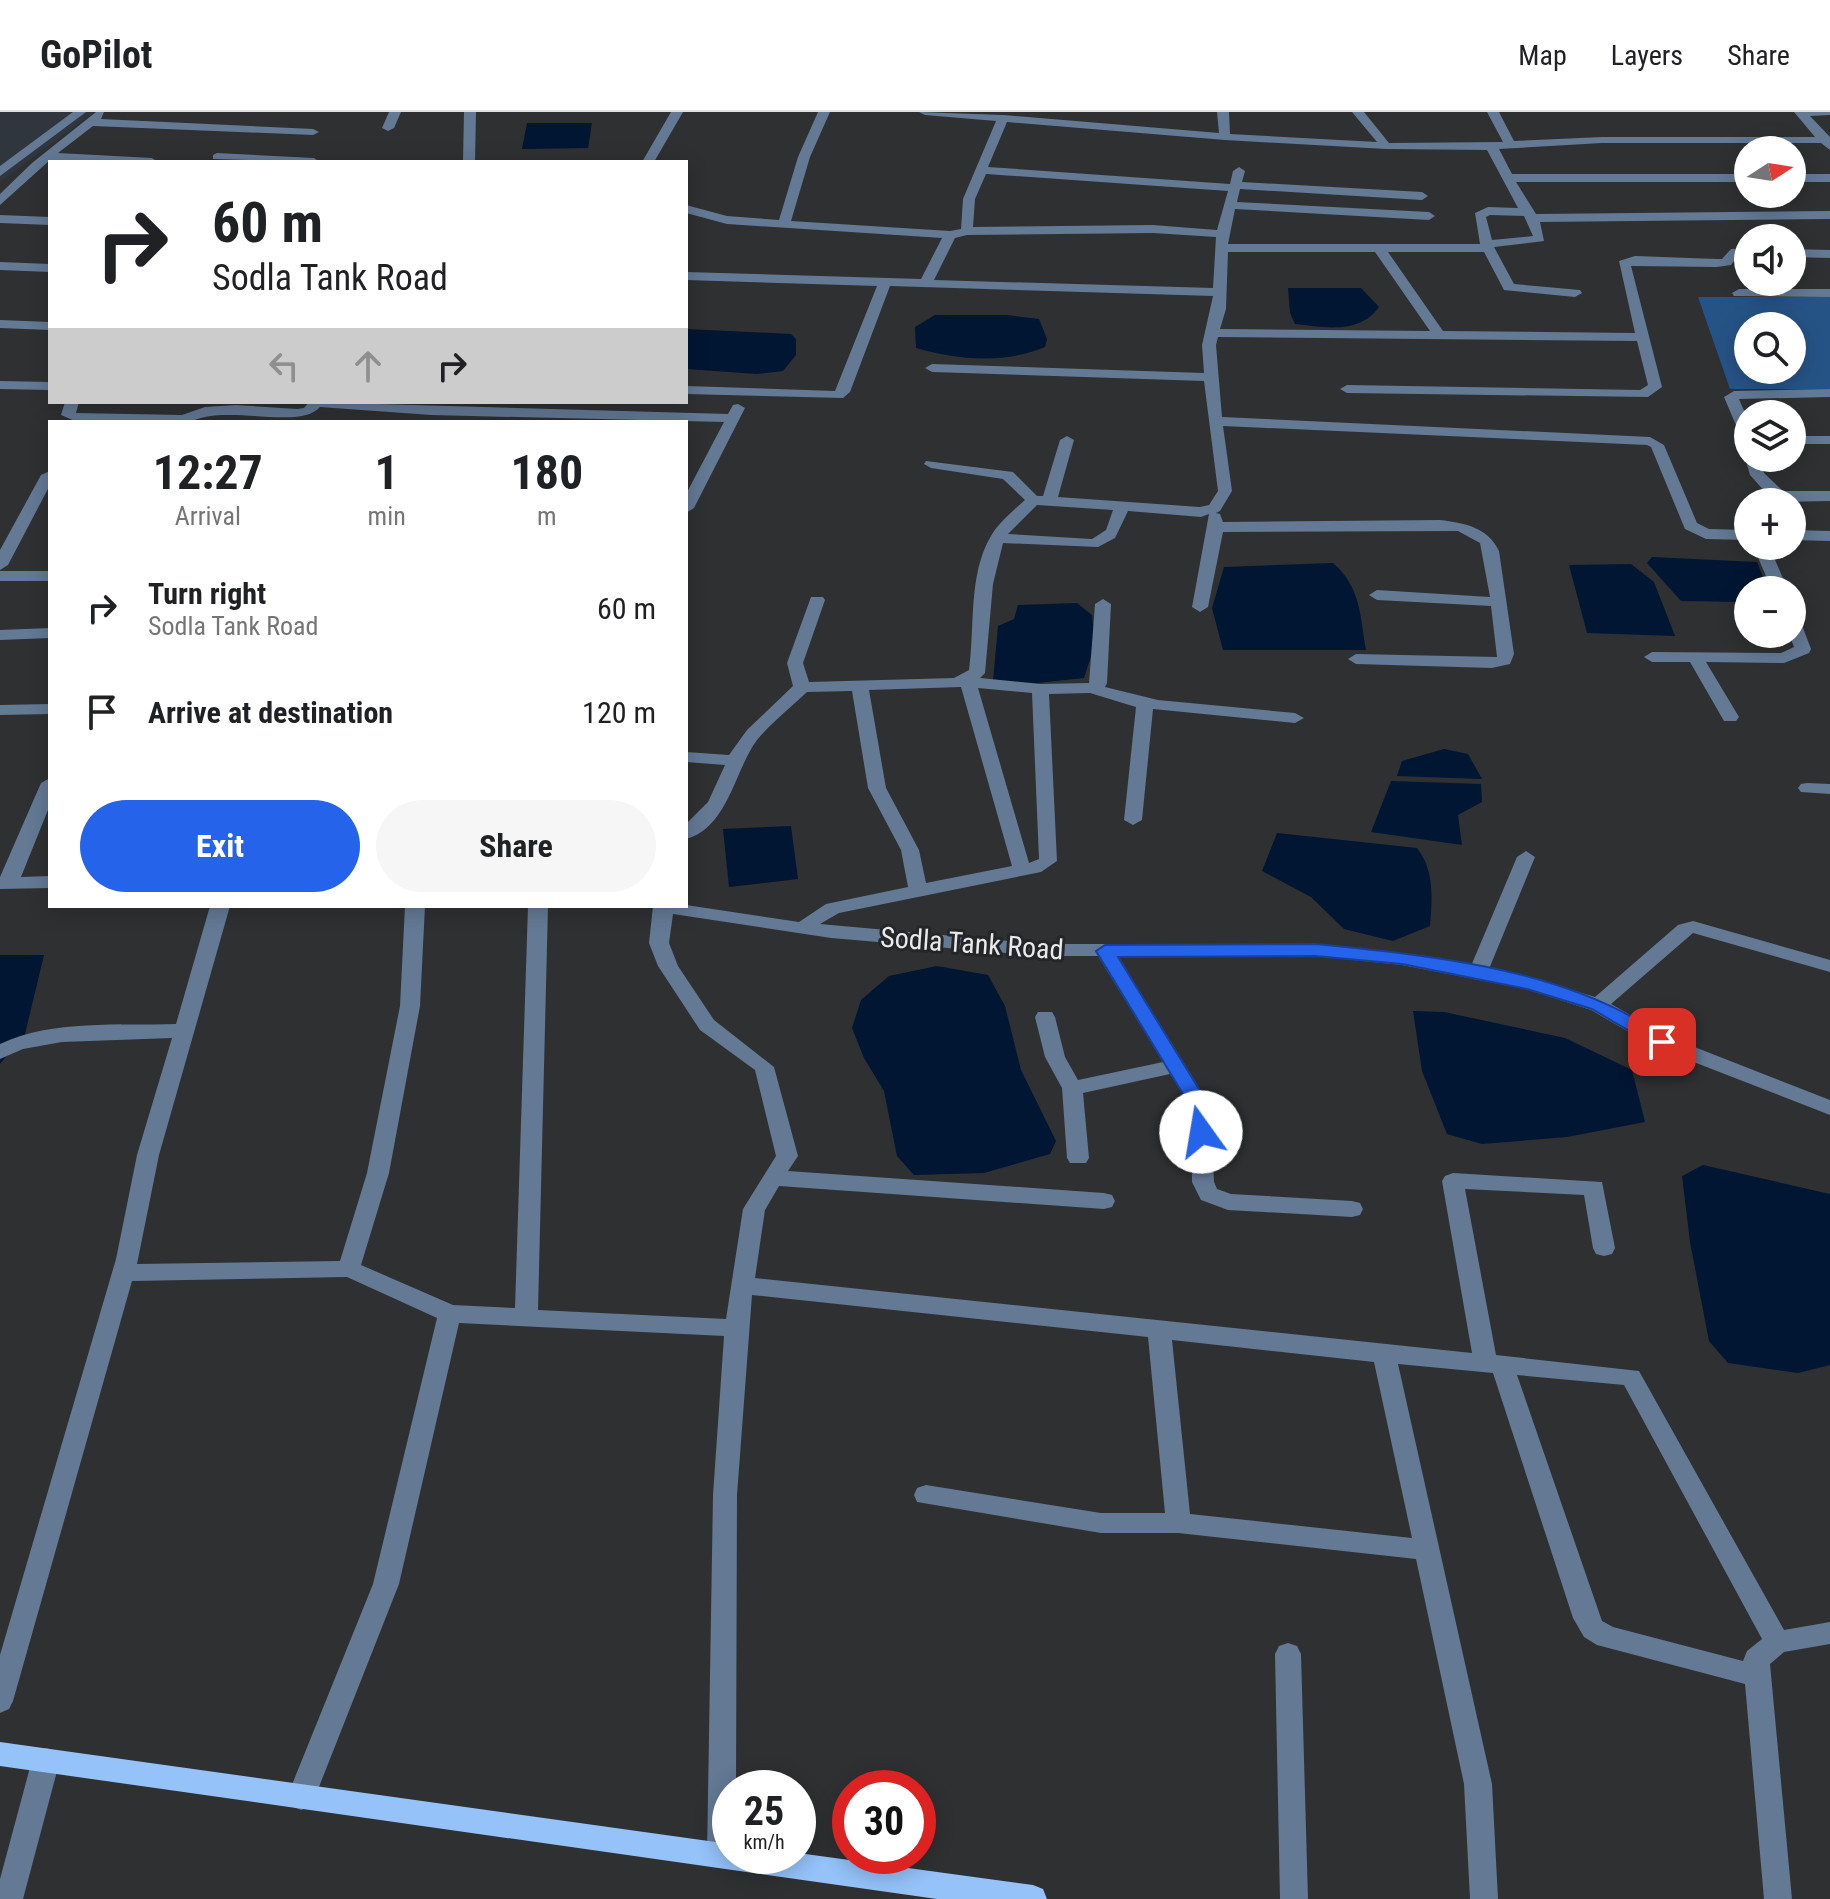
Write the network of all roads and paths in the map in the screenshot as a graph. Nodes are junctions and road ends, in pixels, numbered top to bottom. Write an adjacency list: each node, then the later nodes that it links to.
1 (80, 112): 31 (street)
2 (103, 112): 15 (street)
3 (395, 112): 16 (street)
4 (470, 112): 28 (street)
5 (677, 112): 29 (street)
6 (824, 112): 46 (street)
7 (925, 112): 14 (street)
8 (1128, 112): 17 (street)
9 (1223, 112): 19 (street)
10 (1358, 112): 22 (street)
11 (1493, 112): 21 (street)
12 (1830, 112): 13 (street)
13 (1801, 113): 20 (street)
14 (1003, 118): 17 (street); 30 (street)
15 (90, 122): 24 (street); 25 (street)
16 (388, 128)
17 (1124, 128): 19 (street)
18 (313, 132): 24 (street)
19 (1225, 137): 22 (street)
20 (1828, 142): 21 (street)
21 (1510, 145): 23 (street)
22 (1386, 146): 23 (street)
23 (1491, 146): 32 (street)
24 (225, 147): 27 (street)
25 (48, 156): 26 (street); 38 (street)
26 (117, 160)
27 (302, 160)
28 (469, 160)
29 (649, 160)
30 (982, 170): 36 (street); 47 (street)
31 (0, 172)
32 (1510, 178): 33 (street); 41 (street)
33 (1734, 178)
34 (1806, 178): 35 (street)
35 (1830, 178)
36 (1236, 181): 37 (street); 39 (street)
37 (1422, 196)
38 (1, 198)
39 (1230, 205): 43 (street); 49 (street)
40 (688, 210): 46 (street)
41 (1531, 215): 42 (street); 50 (street); 50 (street)
42 (1830, 215)
43 (1429, 216)
44 (0, 219): 45 (street)
45 (48, 221)
46 (784, 225): 48 (street)
47 (967, 231): 48 (street); 49 (street)
48 (950, 235): 59 (street)
49 (1222, 241): 51 (street); 60 (street)
50 (1487, 246): 51 (street); 61 (street)
51 (1380, 250): 67 (street)
52 (1734, 253): 68 (street)
53 (1806, 253): 54 (street)
54 (1830, 254)
55 (0, 266): 56 (street)
56 (48, 268)
57 (688, 276): 58 (street)
58 (885, 281): 59 (street); 75 (street)
59 (926, 282): 60 (street)
60 (1219, 292): 66 (street)
61 (1575, 293)
62 (1806, 293): 63 (street)
63 (1830, 293)
64 (0, 324): 65 (street)
65 (48, 326)
66 (1212, 333): 67 (street); 70 (street)
67 (1439, 335): 68 (street)
68 (1642, 337): 73 (street)
69 (932, 368): 70 (street)
70 (1212, 377): 84 (street)
71 (0, 385): 72 (street)
72 (48, 386)
73 (1347, 389)
74 (688, 390): 75 (street)
75 (743, 393): 81 (street)
76 (1830, 393): 80 (street)
77 (71, 404): 82 (street)
78 (315, 404): 83 (street)
79 (342, 404): 81 (street)
80 (1734, 404)
81 (735, 418): 95 (street)
82 (154, 420)
83 (183, 420)
84 (1215, 421): 97 (street); 102 (street)
85 (1067, 440): 94 (street)
86 (1806, 440): 87 (street)
87 (1830, 440)
88 (931, 464): 94 (street)
89 (1756, 472): 91 (street)
90 (48, 475): 98 (street)
91 (1770, 488)
92 (1830, 496): 93 (street)
93 (1806, 497)
94 (1041, 501): 96 (street); 104 (street)
95 (688, 504)
96 (1122, 507): 97 (street); 104 (street)
97 (1215, 508): 100 (street)
98 (27, 513): 99 (street); 105 (street)
99 (48, 513)
100 (1216, 527): 110 (street); 112 (street)
101 (1806, 533): 103 (street)
102 (1734, 535)
103 (1830, 536)
104 (997, 538): 119 (street)
105 (1, 559)
106 (0, 576): 107 (street)
107 (48, 576)
108 (1377, 595): 110 (street)
109 (817, 600): 121 (street)
110 (1497, 602): 118 (street)
111 (1103, 604): 122 (street)
112 (1200, 607)
113 (48, 633): 114 (street)
114 (0, 635)
115 (1803, 648): 117 (street)
116 (1652, 657): 117 (street)
117 (1695, 657): 127 (street)
118 (1356, 659)
119 (968, 680): 120 (street); 123 (street); 137 (street)
120 (860, 685): 121 (street); 140 (street)
121 (802, 687): 130 (street)
122 (1093, 688): 123 (street); 124 (street)
123 (1040, 689): 137 (street)
124 (1145, 702): 128 (street); 134 (street)
125 (48, 709): 126 (street)
126 (0, 710)
127 (1730, 717)
128 (1295, 718)
129 (688, 757): 130 (street)
130 (737, 761): 135 (street)
131 (48, 787): 138 (street)
132 (1807, 788): 133 (street)
133 (1830, 789)
134 (1133, 820)
135 (688, 831)
136 (1526, 857): 149 (street)
137 (1022, 869): 140 (street)
138 (5, 882): 139 (street)
139 (48, 882)
140 (918, 891): 146 (street)
141 (219, 908): 152 (street)
142 (415, 908): 162 (street)
143 (538, 908): 166 (street)
144 (664, 908): 158 (street)
145 (671, 908): 146 (street, Sodla Tank Road)
146 (804, 928): 147 (street, Sodla Tank Road)
147 (1105, 951): 149 (street, Sodla Tank Road); 154 (street)
148 (1830, 966): 150 (street)
149 (1478, 973): 150 (street, Sodla Tank Road)
150 (1598, 1005): 156 (street, Sodla Tank Road)
151 (1045, 1017): 155 (street)
152 (185, 1031): 153 (street); 163 (street)
153 (0, 1052)
154 (1176, 1066): 155 (street); 160 (street)
155 (1072, 1088): 157 (street)
156 (1830, 1108)
157 (1078, 1158)
158 (774, 1178): 159 (street); 164 (street)
159 (1104, 1201)
160 (1352, 1209)
161 (1604, 1248): 170 (street)
162 (349, 1269): 163 (street); 165 (street)
163 (123, 1273): 178 (street)
164 (742, 1285): 167 (street); 168 (street)
165 (450, 1314): 166 (street); 182 (street)
166 (526, 1316): 167 (street)
167 (736, 1328): 181 (street)
168 (1159, 1330): 169 (street); 172 (street)
169 (1384, 1354): 170 (street); 173 (street)
170 (1494, 1364): 175 (street); 177 (street)
171 (926, 1495): 172 (street)
172 (1178, 1523): 173 (street)
173 (1426, 1550): 189 (street)
174 (1830, 1633): 175 (street)
175 (1777, 1642): 177 (street)
176 (1288, 1654): 188 (street)
177 (1758, 1676): 190 (street)
178 (0, 1701)
179 (0, 1754): 180 (main road)
180 (46, 1760): 182 (main road); 186 (street)
181 (722, 1770)
182 (301, 1797): 183 (main road)
183 (712, 1854)
184 (816, 1873): 185 (main road)
185 (906, 1890): 187 (main road)
186 (9, 1899)
187 (1033, 1899)
188 (1294, 1899)
189 (1484, 1899)
190 (1778, 1899)

